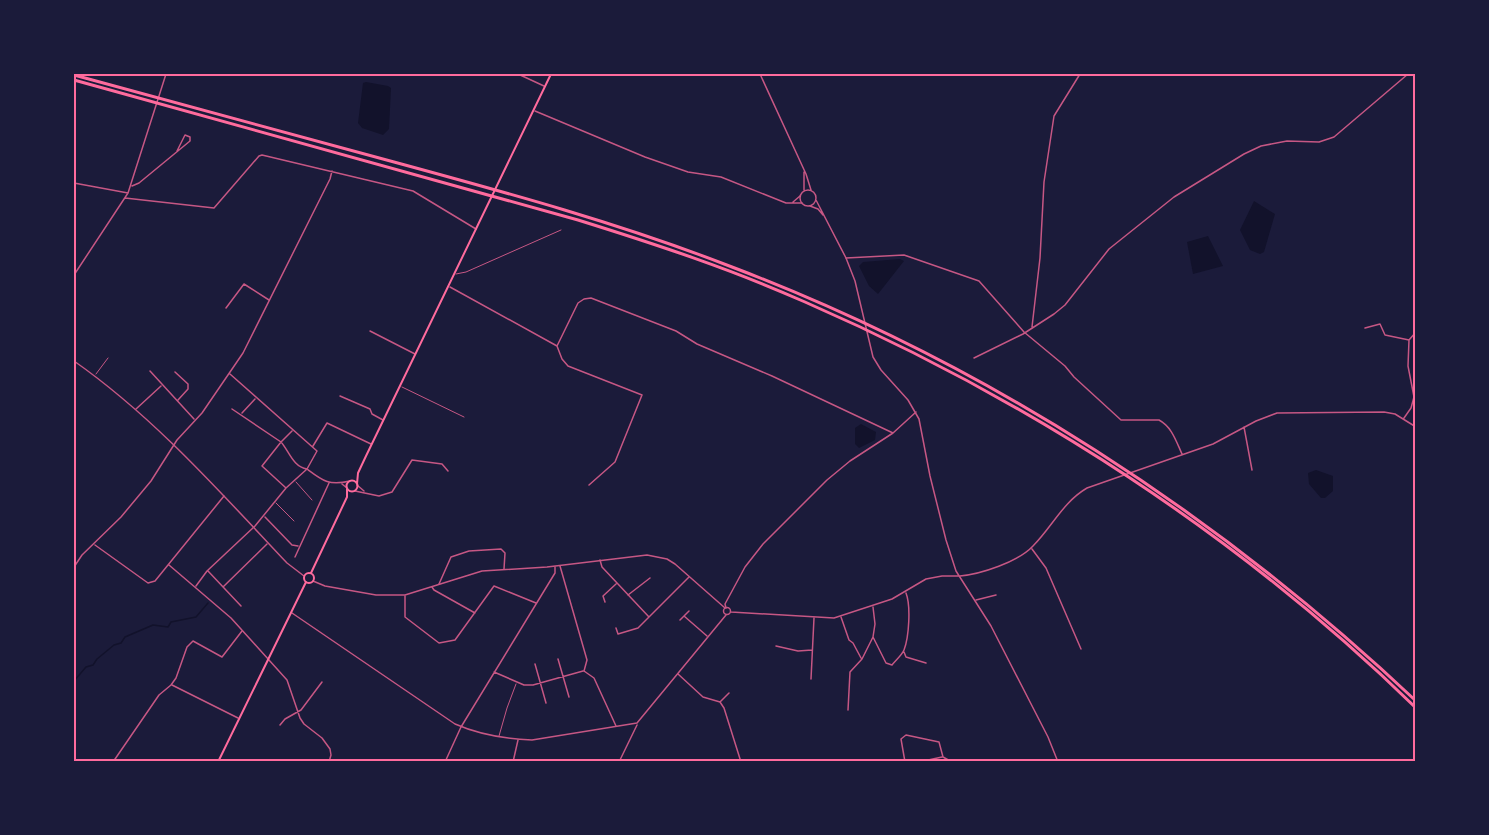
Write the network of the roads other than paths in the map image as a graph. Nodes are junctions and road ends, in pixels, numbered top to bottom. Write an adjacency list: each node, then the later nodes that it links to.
1 (166, 74): 15 (street)
2 (518, 74): 9 (street)
3 (551, 74): 9 (main road)
4 (760, 74): 12 (street)
5 (1080, 74): 34 (street)
6 (1408, 74): 34 (street)
7 (74, 75): 160 (highway)
8 (74, 80): 163 (highway)
9 (545, 87): 10 (main road)
10 (534, 111): 22 (street); 26 (main road)
11 (177, 151): 11 (street); 15 (street)
12 (803, 168): 16 (street); 17 (street)
13 (332, 171): 20 (street); 26 (street); 32 (street)
14 (74, 183): 18 (street)
15 (131, 186): 18 (street)
16 (804, 190): 17 (street); 19 (street)
17 (811, 190): 21 (street)
18 (128, 193): 20 (street)
19 (800, 196): 22 (street); 23 (street)
20 (125, 198): 30 (street)
21 (816, 200): 24 (street); 25 (street)
22 (792, 202): 23 (street)
23 (802, 203): 24 (street)
24 (810, 206): 25 (street)
25 (826, 217): 28 (street)
26 (477, 229): 29 (main road)
27 (561, 230): 29 (lane)
28 (846, 258): 37 (street); 56 (street)
29 (454, 274): 31 (main road)
30 (74, 275)
31 (449, 286): 40 (street); 41 (main road)
32 (270, 300): 33 (street); 47 (street)
33 (226, 308)
34 (1032, 328): 37 (street)
35 (1365, 328): 39 (street)
36 (370, 331): 41 (street)
37 (1024, 332): 43 (street); 70 (street)
38 (1416, 332): 39 (street)
39 (1409, 340): 59 (street)
40 (557, 346): 65 (street); 80 (street)
41 (416, 355): 50 (main road)
42 (108, 358): 48 (lane)
43 (974, 358)
44 (74, 361): 48 (street)
45 (150, 372): 49 (street)
46 (175, 372): 53 (street)
47 (229, 374): 52 (street); 60 (street)
48 (94, 376): 55 (street)
49 (163, 385): 53 (street); 55 (street)
50 (400, 386): 58 (lane); 61 (main road)
51 (340, 396): 61 (street)
52 (256, 398): 57 (street); 64 (street)
53 (177, 401): 60 (street)
54 (232, 409): 57 (street)
55 (136, 410): 68 (street)
56 (916, 412): 65 (street); 107 (street)
57 (242, 415): 66 (street)
58 (464, 417)
59 (1404, 418): 62 (street); 63 (street)
60 (194, 420): 68 (street)
61 (384, 420): 67 (main road)
62 (1244, 427): 70 (street); 72 (street)
63 (1416, 427)
64 (293, 429): 66 (street); 69 (street)
65 (893, 433): 125 (street)
66 (281, 442): 71 (street); 81 (street)
67 (372, 444): 69 (street); 74 (main road)
68 (174, 446): 85 (street); 92 (street)
69 (313, 446): 71 (street)
70 (1182, 455): 95 (street)
71 (307, 469): 75 (street); 77 (street)
72 (1252, 470)
73 (448, 471): 84 (street)
74 (358, 473): 76 (main road); 79 (main road)
75 (294, 481): 81 (street); 87 (lane)
76 (350, 481): 78 (street); 79 (main road); 82 (main road)
77 (329, 482): 78 (street); 94 (street)
78 (341, 483): 82 (street)
79 (357, 484): 83 (main road); 84 (street)
80 (589, 485)
81 (286, 488): 88 (street)
82 (347, 488): 83 (main road); 86 (main road)
83 (354, 491): 84 (street); 86 (main road)
84 (365, 492)
85 (224, 496): 91 (street); 98 (street)
86 (347, 497): 104 (main road)
87 (312, 500)
88 (275, 501): 89 (street); 90 (lane)
89 (264, 516): 91 (street); 94 (street)
90 (294, 521)
91 (253, 528): 93 (street); 103 (street)
92 (94, 544): 98 (street); 101 (street)
93 (268, 544): 105 (street); 114 (street)
94 (299, 546): 96 (street)
95 (1032, 548): 107 (street); 141 (street)
96 (295, 557)
97 (600, 560): 99 (street); 106 (street); 111 (street)
98 (170, 565): 113 (street)
99 (560, 565): 100 (street); 149 (street)
100 (555, 566): 102 (street); 122 (street)
101 (74, 567)
102 (504, 570): 112 (street); 112 (street)
103 (207, 571): 113 (street); 114 (street)
104 (311, 573): 105 (main road); 109 (main road)
105 (304, 576): 110 (main road)
106 (690, 576): 125 (street); 133 (street)
107 (959, 576): 116 (street); 120 (street)
108 (651, 578): 119 (street)
109 (313, 581): 110 (main road); 117 (street)
110 (306, 582): 127 (main road)
111 (617, 584): 119 (street); 121 (street)
112 (439, 585): 115 (street)
113 (195, 587): 137 (street)
114 (223, 587): 123 (street)
115 (432, 587): 117 (street); 129 (street)
116 (905, 592): 124 (street); 143 (street)
117 (405, 595): 129 (street)
118 (996, 595): 120 (street)
119 (628, 596): 133 (street)
120 (976, 601): 184 (street)
121 (605, 602)
122 (537, 603): 129 (street); 150 (street)
123 (241, 606)
124 (873, 607): 132 (street); 139 (street)
125 (726, 608): 128 (street); 130 (street)
126 (689, 611): 131 (street)
127 (291, 612): 146 (main road); 169 (street)
128 (731, 612): 130 (street); 134 (street)
129 (476, 614)
130 (726, 615): 138 (street)
131 (684, 616): 135 (street); 138 (street)
132 (841, 617): 134 (street); 145 (street)
133 (650, 618): 136 (street)
134 (814, 618): 142 (street)
135 (680, 620)
136 (616, 628)
137 (242, 630): 146 (street); 157 (street)
138 (707, 636): 151 (street)
139 (873, 637): 143 (street); 145 (street)
140 (776, 646): 142 (street)
141 (1081, 649)
142 (813, 650): 153 (street)
143 (904, 651): 147 (street)
144 (558, 658): 152 (street)
145 (862, 659): 164 (street)
146 (268, 660): 165 (street); 166 (main road)
147 (926, 663)
148 (535, 664): 156 (street)
149 (584, 671): 152 (street); 170 (street)
150 (494, 672): 155 (street); 169 (street)
151 (678, 674): 161 (street); 167 (street)
152 (564, 676): 156 (street); 159 (street)
153 (811, 679)
154 (322, 682): 165 (street)
155 (517, 682): 156 (street); 171 (lane)
156 (540, 683): 162 (street)
157 (171, 685): 166 (street); 174 (street)
158 (729, 693): 161 (street)
159 (569, 697)
160 (1416, 701)
161 (720, 702): 180 (street)
162 (546, 704)
163 (1416, 708)
164 (848, 710)
165 (297, 712): 168 (street); 176 (street)
166 (239, 718): 175 (main road)
167 (637, 723): 170 (street); 179 (street)
168 (280, 725)
169 (461, 726): 171 (street); 177 (street)
170 (617, 727): 172 (street)
171 (499, 736): 172 (street)
172 (518, 740): 178 (street)
173 (943, 757): 181 (street); 182 (street); 183 (street)
174 (113, 762)
175 (218, 762)
176 (329, 762)
177 (445, 762)
178 (513, 762)
179 (619, 762)
180 (741, 762)
181 (905, 762)
182 (919, 762)
183 (952, 762)
184 (1058, 762)

